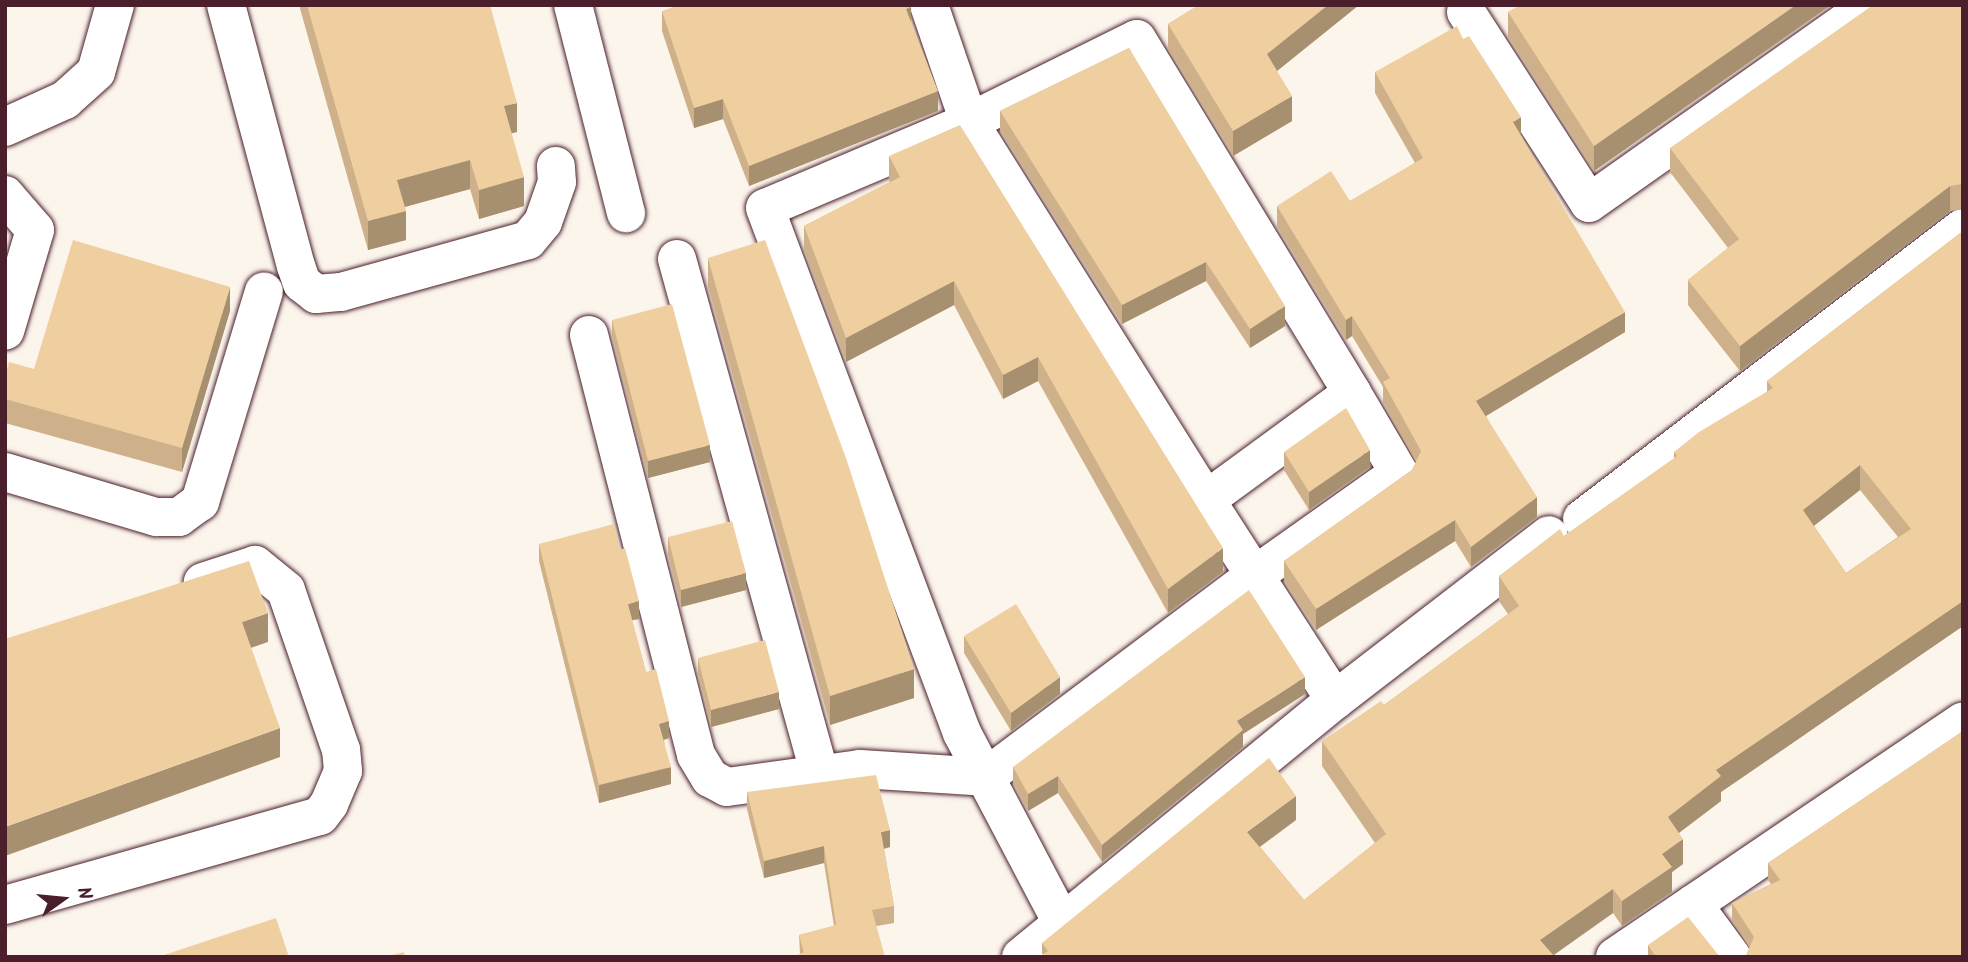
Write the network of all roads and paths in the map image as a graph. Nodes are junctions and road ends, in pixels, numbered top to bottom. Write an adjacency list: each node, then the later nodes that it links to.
1 (116, 5): 8 (street)
2 (226, 5): 9 (street)
3 (573, 5): 11 (street)
4 (929, 5): 7 (street)
5 (1870, 5): 6 (street)
6 (1466, 12)
7 (969, 122): 17 (street); 19 (street); 25 (street)
8 (5, 127)
9 (556, 166)
10 (5, 195): 15 (street)
11 (626, 214)
12 (1963, 228): 22 (street)
13 (677, 259): 24 (street)
14 (264, 291): 18 (street)
15 (5, 331)
16 (589, 335): 24 (street)
17 (1352, 393): 19 (street); 20 (street)
18 (5, 472)
19 (1206, 500): 20 (street)
20 (1255, 575): 22 (street); 25 (street)
21 (163, 595): 27 (street)
22 (1335, 700): 28 (street)
23 (1963, 721): 26 (street)
24 (820, 775): 25 (street)
25 (986, 777): 28 (street)
26 (1693, 904): 30 (street); 31 (street)
27 (5, 905)
28 (1061, 921): 29 (street)
29 (1021, 957)
30 (1615, 957)
31 (1732, 957)

